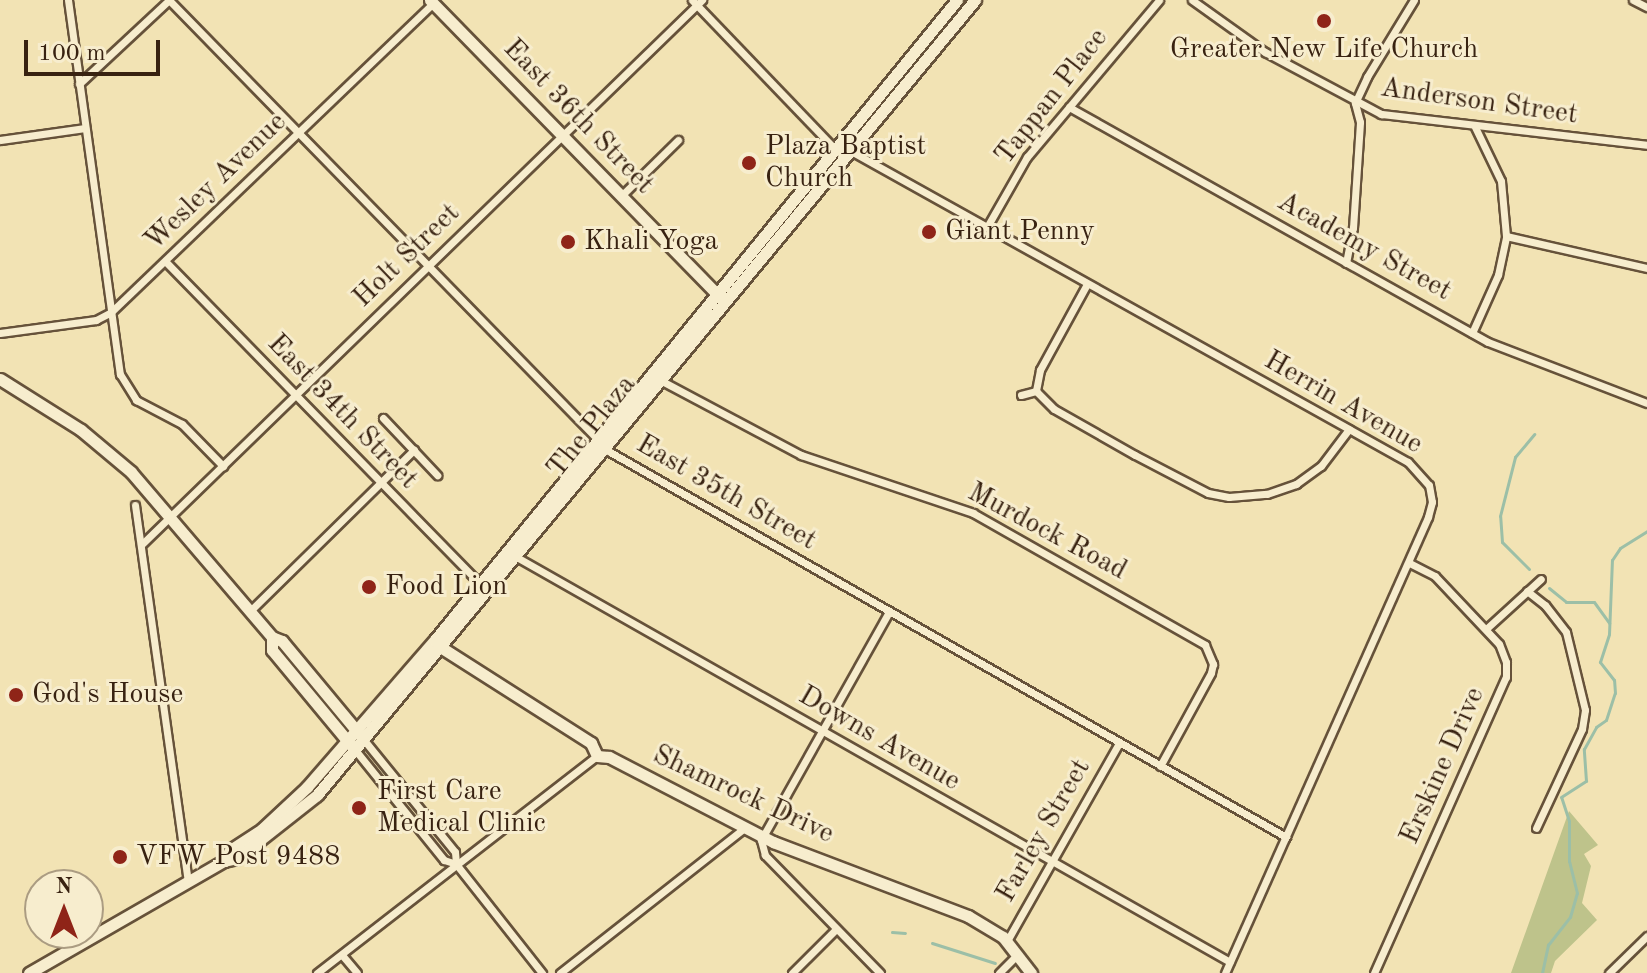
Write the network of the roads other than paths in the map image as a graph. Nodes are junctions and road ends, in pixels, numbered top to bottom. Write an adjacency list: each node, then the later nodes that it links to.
1 (68, 0): 12 (street)
2 (169, 0): 12 (street); 17 (street, East 35th Street)
3 (975, 0): 23 (main road, The Plaza)
4 (1159, 0): 14 (street, Tappan Place)
5 (1192, 0): 13 (street, Anderson Street)
6 (1414, 0): 13 (street)
7 (1633, 0): 11 (street)
8 (955, 1): 22 (main road, The Plaza)
9 (431, 2): 17 (street, Wesley Avenue); 18 (main road, East 36th Street)
10 (697, 2): 18 (street, Holt Street); 22 (street)
11 (1647, 7)
12 (79, 84): 16 (street)
13 (1355, 103): 15 (street, Anderson Street); 28 (street)
14 (1069, 107): 25 (street, Tappan Place); 28 (street, Academy Street)
15 (1475, 127): 21 (street, Anderson Street); 26 (street)
16 (85, 128): 19 (street); 33 (street)
17 (298, 133): 27 (street, Wesley Avenue); 29 (street, East 35th Street)
18 (562, 135): 24 (main road, East 36th Street); 29 (street, Holt Street)
19 (0, 140)
20 (678, 140): 24 (street)
21 (1647, 145)
22 (836, 150): 32 (main road, The Plaza)
23 (849, 150): 25 (street, Herrin Avenue); 32 (main road, The Plaza)
24 (621, 196): 32 (main road, East 36th Street)
25 (987, 227): 31 (street, Herrin Avenue)
26 (1506, 236): 30 (street); 35 (street)
27 (166, 262): 33 (street, Wesley Avenue); 39 (street, East 34th Street)
28 (1346, 263): 35 (street, Academy Street)
29 (428, 266): 39 (street, Holt Street); 44 (street, East 35th Street)
30 (1647, 268)
31 (1087, 284): 38 (street); 43 (street, Herrin Avenue)
32 (721, 298): 36 (main road, The Plaza)
33 (110, 313): 34 (street, Wesley Avenue); 46 (street)
34 (0, 333)
35 (1472, 333): 41 (street, Academy Street)
36 (656, 378): 44 (main road, The Plaza); 67 (street, Murdock Road)
37 (0, 379): 50 (main road)
38 (1036, 391): 40 (street); 43 (street)
39 (296, 395): 46 (street, Holt Street); 48 (street, East 34th Street)
40 (1021, 395)
41 (1647, 403)
42 (383, 418): 45 (street)
43 (1349, 429): 53 (street, Herrin Avenue)
44 (602, 444): 52 (main road, The Plaza); 58 (street, East 35th Street)
45 (414, 450): 47 (street); 48 (street)
46 (223, 466): 50 (street, Holt Street)
47 (437, 475)
48 (381, 483): 55 (street, East 34th Street); 57 (street)
49 (135, 505): 51 (street)
50 (171, 516): 51 (street, Holt Street); 57 (main road)
51 (142, 544): 74 (street)
52 (512, 554): 55 (main road, The Plaza); 62 (street, Downs Avenue)
53 (1409, 563): 59 (street, Erskine Drive); 71 (street, Herrin Avenue)
54 (1541, 579): 56 (street)
55 (484, 588): 61 (main road, The Plaza); 63 (main road, The Plaza)
56 (1527, 591): 59 (street); 68 (street)
57 (250, 611): 60 (main road)
58 (889, 612): 62 (street); 64 (street, East 35th Street)
59 (1486, 629): 91 (street, Erskine Drive)
60 (272, 637): 63 (main road); 65 (main road)
61 (442, 648): 63 (main road, The Plaza); 66 (main road, Shamrock Drive)
62 (822, 731): 70 (street); 72 (street, Downs Avenue)
63 (360, 736): 65 (main road, The Plaza); 73 (street)
64 (1119, 743): 67 (street, East 35th Street); 72 (street, Farley Street)
65 (352, 746): 73 (street); 74 (main road, The Plaza)
66 (597, 756): 69 (main road, Shamrock Drive); 73 (street)
67 (1160, 766): 71 (street, East 35th Street)
68 (1536, 828)
69 (743, 829): 70 (main road, Shamrock Drive); 85 (street)
70 (761, 837): 75 (street); 77 (main road, Shamrock Drive)
71 (1286, 837): 80 (street, Herrin Avenue)
72 (1051, 862): 77 (street, Farley Street); 80 (street, Downs Avenue)
73 (456, 864): 78 (street); 84 (street)
74 (188, 882): 81 (main road, The Plaza)
75 (836, 929): 86 (street); 87 (street)
76 (1647, 936): 92 (street)
77 (1007, 941): 79 (main road, Shamrock Drive)
78 (342, 955): 82 (street); 83 (street)
79 (1018, 955): 88 (street); 89 (main road, Shamrock Drive)
80 (1230, 962): 90 (street, Herrin Avenue)
81 (29, 973)
82 (317, 973)
83 (357, 973)
84 (542, 973)
85 (560, 973)
86 (792, 973)
87 (880, 973)
88 (999, 973)
89 (1031, 973)
90 (1225, 973)
91 (1374, 973)
92 (1609, 973)

